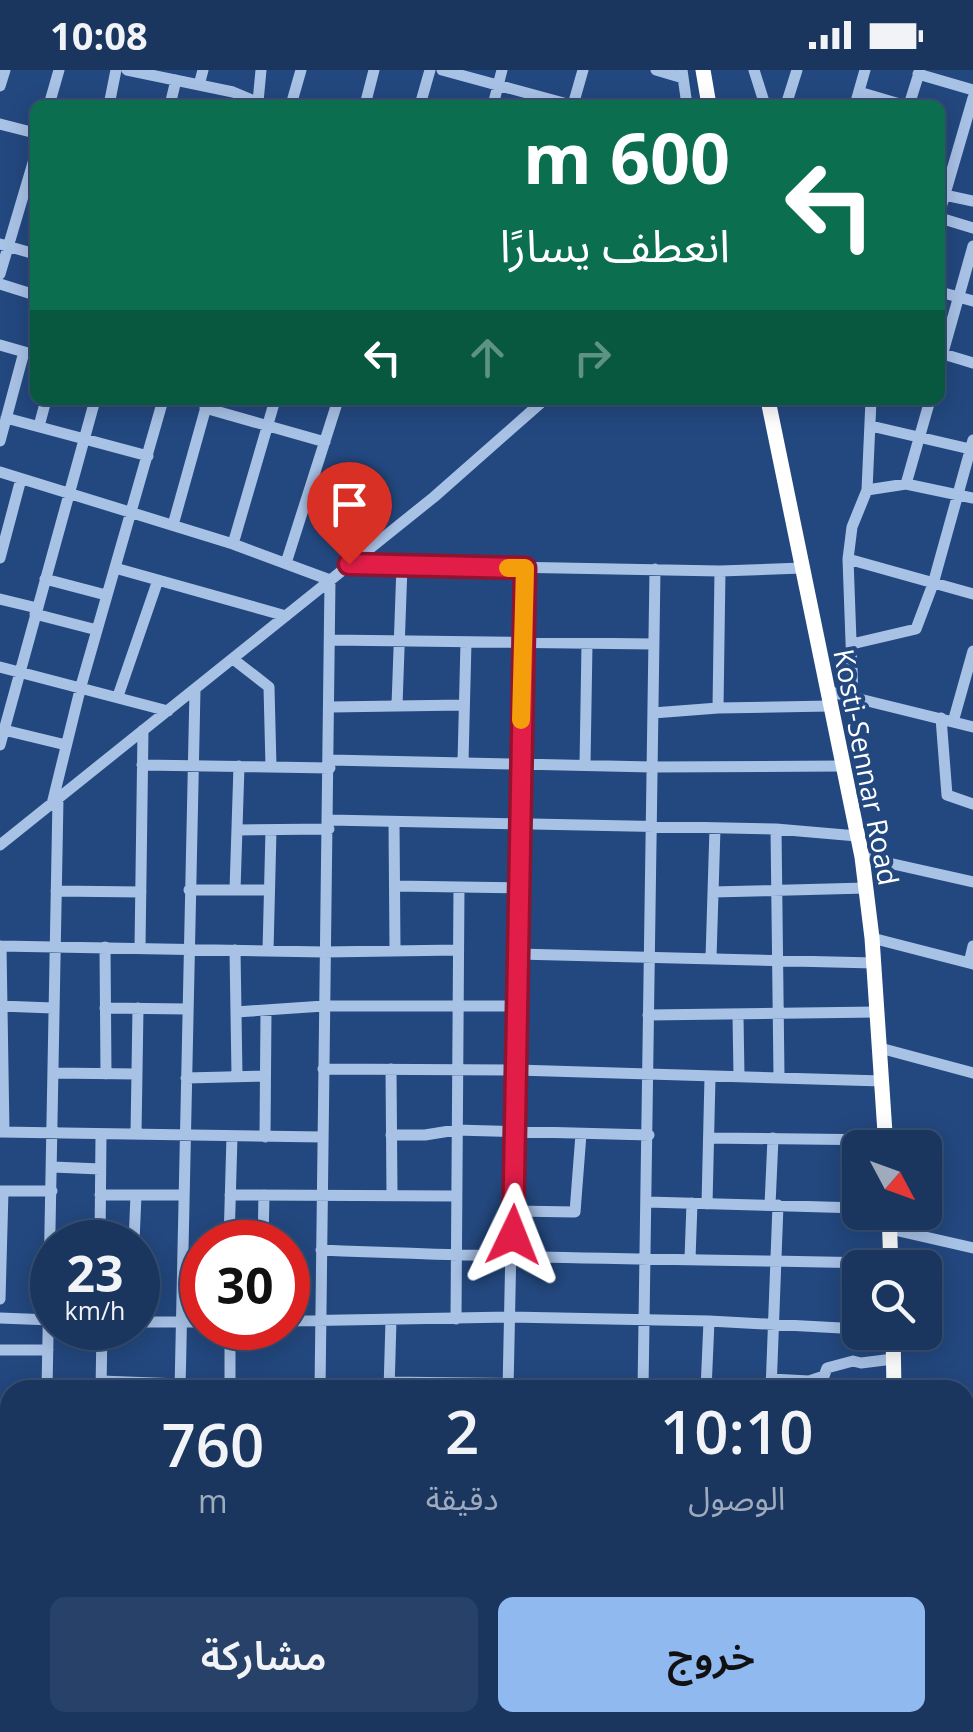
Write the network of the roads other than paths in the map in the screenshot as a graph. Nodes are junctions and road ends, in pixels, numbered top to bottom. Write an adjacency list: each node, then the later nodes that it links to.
1 (59, 70): 26 (street)
2 (116, 70): 27 (street)
3 (127, 70): 17 (street)
4 (203, 70): 22 (street)
5 (260, 70): 29 (street)
6 (301, 70): 30 (street)
7 (374, 70): 31 (street)
8 (430, 70): 32 (street)
9 (442, 70): 21 (street)
10 (502, 70): 21 (street)
11 (582, 70): 35 (street)
12 (656, 70): 19 (street)
13 (703, 70): 37 (highway)
14 (754, 70): 38 (street)
15 (798, 70): 39 (street)
16 (864, 70): 25 (street)
17 (142, 72): 20 (street)
18 (919, 72): 23 (street); 40 (street)
19 (682, 74): 36 (street)
20 (176, 80): 22 (street); 28 (street)
21 (498, 84): 33 (street); 34 (street)
22 (199, 85): 24 (street)
23 (973, 94): 43 (street)
24 (231, 98)
25 (857, 98)
26 (50, 100)
27 (110, 100)
28 (171, 100)
29 (261, 100)
30 (293, 100)
31 (365, 100)
32 (421, 100)
33 (494, 100)
34 (554, 100)
35 (573, 100)
36 (687, 100)
37 (708, 100)
38 (763, 100)
39 (788, 100)
40 (908, 100)
41 (0, 124): 42 (street)
42 (30, 132)
43 (967, 142): 45 (street)
44 (30, 170): 50 (street)
45 (945, 187)
46 (945, 194): 47 (street)
47 (973, 200)
48 (945, 216): 49 (street)
49 (973, 228)
50 (4, 245): 52 (street); 53 (street)
51 (973, 246): 57 (street)
52 (30, 253)
53 (0, 274)
54 (0, 284): 55 (street)
55 (30, 293)
56 (945, 294): 57 (street)
57 (959, 298): 58 (street); 59 (street)
58 (973, 302)
59 (945, 343)
60 (0, 345): 61 (street)
61 (29, 354): 75 (street)
62 (945, 357): 63 (street)
63 (973, 363)
64 (45, 405): 76 (street)
65 (94, 405): 80 (street)
66 (163, 405): 84 (street)
67 (206, 405): 93 (street)
68 (209, 405): 77 (street)
69 (274, 405): 77 (street)
70 (336, 405): 82 (street)
71 (538, 405): 99 (street)
72 (769, 405): 103 (highway, Kosti-Sennar Road)
73 (871, 405): 78 (street)
74 (929, 405): 79 (street)
75 (6, 418): 76 (street); 81 (street)
76 (39, 426): 80 (street)
77 (268, 426): 82 (street); 95 (street)
78 (871, 426): 79 (street); 88 (street)
79 (920, 438): 83 (street); 87 (street)
80 (84, 439): 84 (street); 89 (street)
81 (0, 440)
82 (325, 442): 98 (street)
83 (972, 445): 90 (street)
84 (148, 456): 92 (street)
85 (0, 472): 86 (street)
86 (21, 478): 89 (street); 94 (street)
87 (906, 484): 88 (street); 90 (street)
88 (867, 490): 97 (street)
89 (70, 494): 92 (street); 106 (street)
90 (958, 495): 91 (street); 109 (street)
91 (973, 498)
92 (132, 512): 93 (street); 101 (street)
93 (173, 524): 95 (street)
94 (3, 534): 96 (street)
95 (232, 544): 98 (street)
96 (0, 558)
97 (848, 559): 109 (street); 122 (street)
98 (286, 563): 108 (street)
99 (349, 564): 100 (street); 108 (street)
100 (402, 566): 102 (street); 117 (street)
101 (114, 568): 107 (street); 111 (street)
102 (525, 568): 104 (street); 119 (street)
103 (802, 568): 105 (street); 131 (highway, Kosti-Sennar Road)
104 (655, 570): 105 (street); 121 (street)
105 (720, 571): 135 (street)
106 (45, 579): 111 (street); 113 (street)
107 (158, 580): 114 (street); 129 (street)
108 (330, 580): 114 (street); 116 (street)
109 (933, 584): 110 (street); 122 (street)
110 (973, 594)
111 (106, 595): 115 (street)
112 (0, 599): 113 (street)
113 (36, 611): 115 (street); 126 (street)
114 (286, 616): 124 (street)
115 (97, 630): 127 (street)
116 (331, 640): 117 (street); 134 (street)
117 (398, 641): 118 (street); 133 (street)
118 (466, 642): 119 (street); 132 (street)
119 (523, 642): 120 (street); 146 (street)
120 (587, 644): 121 (street); 149 (street)
121 (654, 644): 137 (street)
122 (852, 644): 130 (street)
123 (973, 651): 138 (street)
124 (234, 659): 128 (street); 151 (street)
125 (0, 666): 126 (street)
126 (19, 671): 127 (street); 140 (street)
127 (81, 686): 129 (street); 143 (street)
128 (194, 690): 136 (street); 148 (street)
129 (118, 696): 136 (street)
130 (853, 696): 131 (street); 138 (street)
131 (828, 698): 135 (street); 152 (highway, Kosti-Sennar Road)
132 (463, 705): 133 (street); 144 (street)
133 (397, 706): 134 (street)
134 (330, 707): 145 (street)
135 (718, 708): 137 (street)
136 (168, 711): 141 (street)
137 (653, 713): 153 (street)
138 (947, 720): 139 (street); 155 (street)
139 (973, 727)
140 (4, 730): 142 (street); 143 (street)
141 (143, 730): 147 (street); 154 (street)
142 (0, 745)
143 (66, 745): 154 (street)
144 (462, 762): 145 (street); 146 (street)
145 (330, 764): 151 (street); 157 (street)
146 (519, 764): 149 (street); 158 (street)
147 (142, 765): 148 (street); 177 (street)
148 (192, 765): 150 (street); 173 (street)
149 (585, 765): 153 (street)
150 (239, 766): 151 (street); 162 (street)
151 (270, 766)
152 (842, 766): 153 (street); 164 (highway, Kosti-Sennar Road)
153 (652, 767): 159 (street)
154 (55, 801): 165 (street); 176 (street)
155 (973, 804)
156 (394, 822): 157 (street); 158 (street); 168 (street)
157 (329, 825): 163 (street); 190 (street)
158 (520, 825): 159 (street); 170 (street)
159 (652, 828): 160 (street); 192 (street)
160 (715, 828): 161 (street); 178 (street)
161 (776, 829): 164 (street); 172 (street)
162 (237, 830): 163 (street); 174 (street)
163 (271, 830): 175 (street)
164 (857, 836): 166 (highway, Kosti-Sennar Road)
165 (0, 845)
166 (862, 856): 167 (street); 171 (highway, Kosti-Sennar Road)
167 (973, 882)
168 (395, 886): 169 (street); 187 (street)
169 (459, 887): 170 (street); 188 (street)
170 (518, 888): 191 (street)
171 (866, 888): 172 (street); 179 (highway, Kosti-Sennar Road)
172 (777, 889): 178 (street); 194 (street)
173 (189, 890): 174 (street); 185 (street)
174 (235, 890): 175 (street)
175 (269, 890): 189 (street)
176 (56, 891): 177 (street); 181 (street)
177 (140, 892): 184 (street)
178 (713, 892): 193 (street)
179 (872, 938): 195 (highway, Kosti-Sennar Road); 196 (street)
180 (0, 946): 181 (street); 197 (street)
181 (54, 946): 183 (street); 201 (street)
182 (973, 946): 196 (street)
183 (105, 947): 184 (street); 202 (street)
184 (140, 948): 185 (street)
185 (188, 949): 186 (street); 204 (street)
186 (235, 950): 189 (street); 205 (street)
187 (395, 950): 188 (street); 190 (street)
188 (458, 950): 199 (street)
189 (268, 951): 190 (street)
190 (324, 952): 198 (street)
191 (518, 954): 192 (street); 200 (street)
192 (650, 956): 193 (street); 208 (street)
193 (711, 958): 194 (street)
194 (779, 960): 195 (street); 210 (street)
195 (874, 962): 207 (highway, Kosti-Sennar Road)
196 (971, 964)
197 (0, 1006): 201 (street); 216 (street)
198 (324, 1006): 199 (street); 206 (street); 212 (street)
199 (457, 1006): 200 (street); 214 (street)
200 (518, 1006): 215 (street)
201 (53, 1008): 217 (street)
202 (105, 1008): 203 (street); 219 (street)
203 (138, 1008): 204 (street); 220 (street)
204 (188, 1009): 227 (street)
205 (236, 1012): 206 (street); 222 (street)
206 (266, 1012): 223 (street)
207 (878, 1012): 210 (street); 211 (highway, Kosti-Sennar Road)
208 (648, 1014): 209 (street); 221 (street)
209 (738, 1016): 210 (street); 224 (street)
210 (780, 1016): 226 (street)
211 (880, 1048): 218 (street); 228 (highway, Kosti-Sennar Road)
212 (323, 1069): 213 (street); 242 (street)
213 (390, 1069): 214 (street); 236 (street)
214 (457, 1069): 215 (street); 229 (street)
215 (517, 1070): 221 (street); 231 (street)
216 (1, 1073): 232 (street)
217 (53, 1073): 219 (street); 233 (street)
218 (973, 1073)
219 (106, 1074): 220 (street)
220 (137, 1074): 235 (street)
221 (648, 1074): 225 (street); 239 (street)
222 (237, 1076): 223 (street); 227 (street)
223 (265, 1076): 241 (street)
224 (738, 1076): 225 (street); 226 (street)
225 (710, 1077): 243 (street)
226 (778, 1077): 228 (street)
227 (186, 1078): 238 (street)
228 (882, 1080): 230 (highway, Kosti-Sennar Road)
229 (456, 1130): 231 (street); 236 (street); 257 (street)
230 (885, 1130)
231 (515, 1131): 237 (street); 263 (street)
232 (2, 1132): 233 (street)
233 (53, 1133): 234 (street); 246 (street)
234 (101, 1134): 235 (street); 247 (street)
235 (136, 1134): 238 (street)
236 (392, 1134): 256 (street)
237 (581, 1134): 239 (street); 263 (street)
238 (185, 1135): 240 (street); 252 (street)
239 (649, 1135): 258 (street)
240 (232, 1136): 241 (street); 254 (street)
241 (265, 1137): 242 (street)
242 (323, 1137): 253 (street)
243 (709, 1138): 244 (street); 260 (street)
244 (774, 1138): 245 (street); 261 (street)
245 (842, 1142)
246 (53, 1167): 247 (street); 249 (street)
247 (100, 1169): 250 (street)
248 (2, 1191): 249 (street); 273 (street)
249 (52, 1191): 264 (street)
250 (100, 1194): 251 (street); 265 (street)
251 (136, 1195): 252 (street); 266 (street)
252 (184, 1195): 267 (street)
253 (322, 1195): 255 (street); 256 (street); 272 (street)
254 (230, 1196): 255 (street); 268 (street)
255 (264, 1196): 269 (street)
256 (392, 1196): 257 (street)
257 (456, 1196): 274 (street)
258 (647, 1202): 259 (street); 275 (street)
259 (692, 1203): 260 (street); 276 (street)
260 (707, 1204): 261 (street)
261 (774, 1205): 262 (street); 278 (street)
262 (842, 1207)
263 (514, 1211): 277 (street)
264 (52, 1220)
265 (100, 1220)
266 (135, 1220)
267 (184, 1220)
268 (229, 1220)
269 (263, 1220)
270 (920, 1230): 271 (street)
271 (973, 1248)
272 (321, 1250): 274 (street); 288 (street)
273 (0, 1255): 280 (street)
274 (456, 1256): 277 (street); 284 (street)
275 (646, 1258): 276 (street); 277 (street); 286 (street)
276 (690, 1258): 278 (street)
277 (512, 1259): 281 (street)
278 (776, 1261): 279 (street); 290 (street)
279 (842, 1263)
280 (0, 1300)
281 (510, 1316): 284 (street); 286 (street); 306 (street)
282 (0, 1318): 283 (street)
283 (30, 1319)
284 (456, 1319): 285 (street)
285 (391, 1320): 288 (street); 305 (street)
286 (644, 1320): 289 (street); 307 (street)
287 (310, 1321): 288 (street)
288 (320, 1321): 304 (street)
289 (709, 1321): 290 (street); 308 (street)
290 (774, 1324): 291 (street); 309 (street)
291 (842, 1328)
292 (0, 1350): 293 (street)
293 (30, 1350)
294 (48, 1350): 300 (street)
295 (102, 1350): 301 (street)
296 (181, 1350): 302 (street)
297 (230, 1350): 303 (street)
298 (893, 1350): 299 (highway)
299 (893, 1360): 310 (street); 311 (highway)
300 (47, 1380)
301 (102, 1380)
302 (180, 1380)
303 (230, 1380)
304 (320, 1380)
305 (389, 1380)
306 (508, 1380)
307 (643, 1380)
308 (706, 1380)
309 (771, 1380)
310 (812, 1380)
311 (894, 1380)

